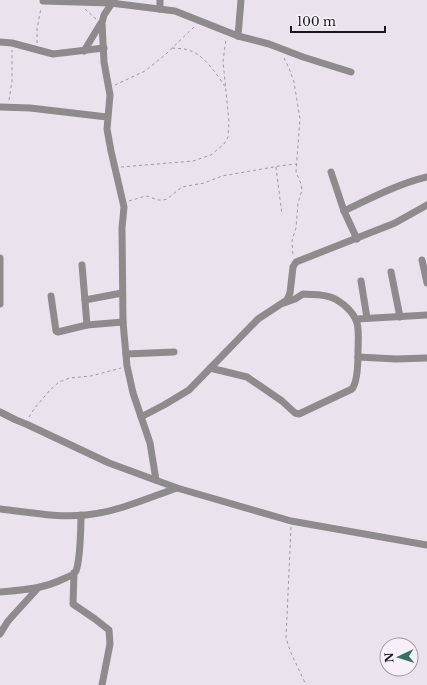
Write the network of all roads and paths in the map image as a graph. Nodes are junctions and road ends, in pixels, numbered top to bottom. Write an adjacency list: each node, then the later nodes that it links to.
1 (160, 0): 6 (street)
2 (241, 0): 10 (street)
3 (42, 1): 4 (street); 16 (path)
4 (75, 2): 5 (street); 8 (path)
5 (113, 2): 6 (street); 8 (street)
6 (160, 8): 7 (street)
7 (199, 21): 9 (street); 14 (path)
8 (101, 24): 13 (street); 17 (street)
9 (227, 32): 10 (street); 20 (path)
10 (238, 36): 15 (street)
11 (0, 42): 12 (street)
12 (12, 44): 16 (street); 21 (path)
13 (104, 48): 17 (street); 19 (street)
14 (172, 48): 19 (path); 20 (path)
15 (279, 48): 18 (street); 23 (path)
16 (36, 49): 17 (street)
17 (84, 50)
18 (351, 72)
19 (109, 87): 22 (street)
20 (226, 88): 25 (path)
21 (4, 107): 22 (street)
22 (107, 116): 25 (street)
23 (296, 164): 24 (path); 35 (path)
24 (276, 166): 28 (path); 31 (path)
25 (114, 167): 28 (street)
26 (331, 172): 30 (street)
27 (427, 177): 30 (street)
28 (123, 203): 40 (street)
29 (427, 205): 32 (street)
30 (344, 211): 32 (street)
31 (282, 215)
32 (357, 239): 35 (street)
33 (0, 258): 43 (street)
34 (422, 260): 39 (street)
35 (294, 265): 44 (street)
36 (82, 266): 42 (street)
37 (391, 272): 46 (street)
38 (361, 281): 47 (street)
39 (427, 283)
40 (122, 293): 42 (street); 49 (street)
41 (51, 296): 50 (street)
42 (85, 300): 50 (street)
43 (0, 304)
44 (282, 304): 48 (street); 56 (street)
45 (427, 315): 46 (street)
46 (400, 317): 47 (street)
47 (367, 318): 48 (street)
48 (356, 319): 53 (street)
49 (123, 322): 50 (street); 52 (street)
50 (87, 325)
51 (174, 352): 52 (street)
52 (126, 354): 55 (street)
53 (358, 357): 54 (street); 56 (street)
54 (427, 358)
55 (127, 366): 58 (street); 59 (path)
56 (210, 368): 58 (street)
57 (0, 412): 59 (street)
58 (141, 417): 60 (street)
59 (26, 424): 60 (street)
60 (156, 480): 61 (street)
61 (177, 488): 63 (street); 64 (street)
62 (0, 509): 63 (street)
63 (81, 515): 66 (street)
64 (291, 520): 65 (street); 71 (path)
65 (427, 545)
66 (74, 573): 67 (street); 70 (street)
67 (38, 588): 68 (street); 69 (street)
68 (0, 592)
69 (0, 634)
70 (102, 685)
71 (306, 685)

